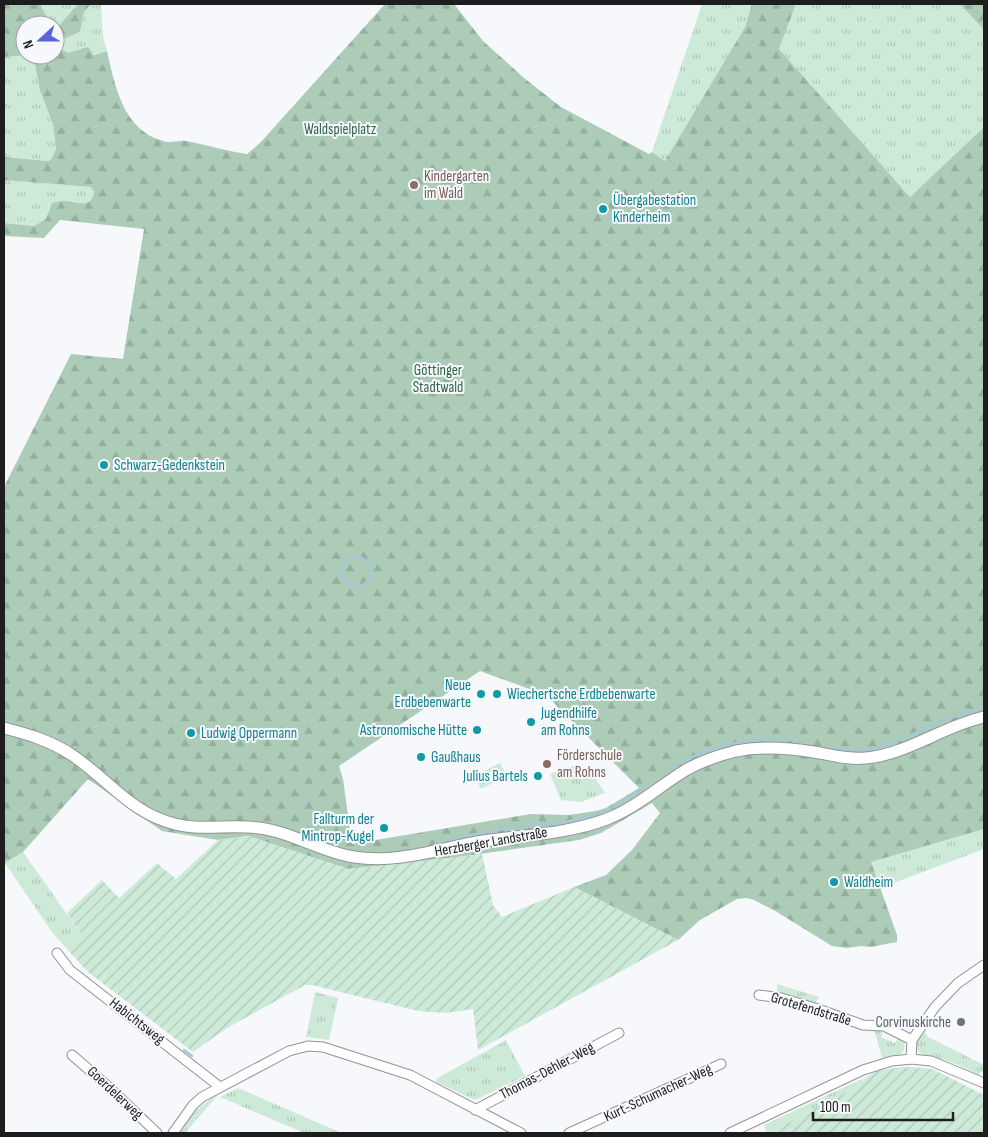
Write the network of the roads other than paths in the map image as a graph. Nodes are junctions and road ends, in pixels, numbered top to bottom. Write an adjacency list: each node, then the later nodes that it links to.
1 (984, 717): 2 (street, Herzberger Landstraße)
2 (4, 728)
3 (57, 953): 12 (street, Habichtsweg)
4 (984, 965): 7 (street)
5 (760, 995): 7 (street, Grotefendstraße)
6 (619, 1033): 13 (street, Thomas-Dehler-Weg)
7 (912, 1040): 9 (street)
8 (72, 1055): 14 (street, Goerdelerweg)
9 (910, 1059): 11 (street); 18 (street)
10 (721, 1064): 17 (street, Kurt-Schumacher-Weg)
11 (984, 1083)
12 (220, 1087): 13 (street); 15 (street)
13 (475, 1110): 16 (street)
14 (157, 1133)
15 (172, 1133)
16 (520, 1133)
17 (569, 1133)
18 (730, 1133)

